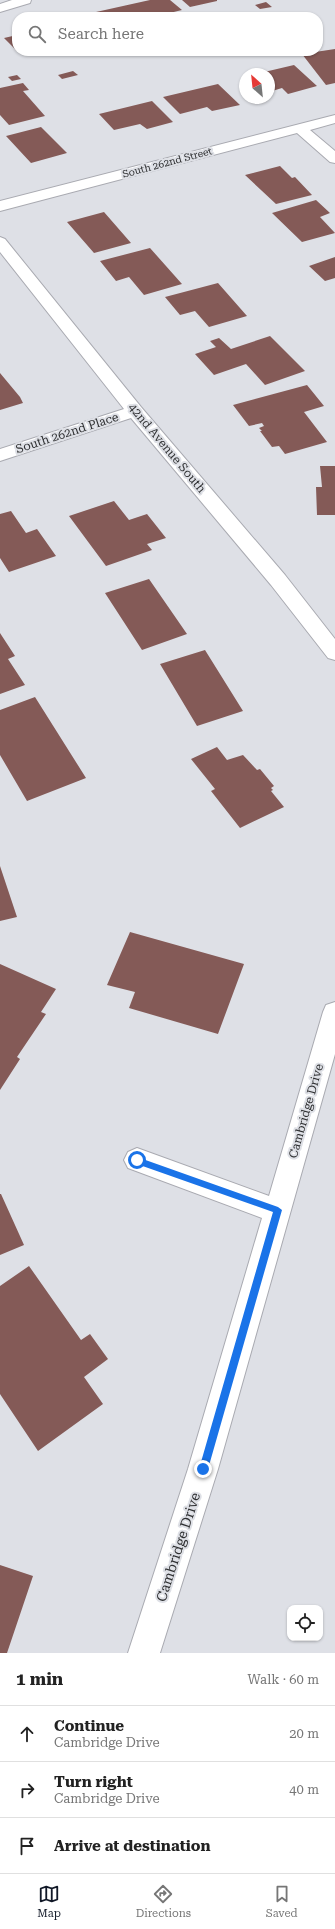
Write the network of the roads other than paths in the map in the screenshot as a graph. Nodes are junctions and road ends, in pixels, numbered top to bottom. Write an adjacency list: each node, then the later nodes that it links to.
1 (25, 0): 2 (street)
2 (0, 8)
3 (335, 119): 4 (street, South 262nd Street)
4 (300, 128): 5 (street); 6 (street, South 262nd Street)
5 (335, 159)
6 (0, 206)
7 (0, 242): 8 (street, 42nd Avenue South)
8 (135, 411): 9 (street, South 262nd Place); 10 (street, 42nd Avenue South)
9 (0, 455)
10 (335, 653)
11 (335, 1012): 13 (street, Cambridge Drive)
12 (137, 1160): 13 (street)
13 (278, 1210): 14 (street, Cambridge Drive)
14 (144, 1653)

